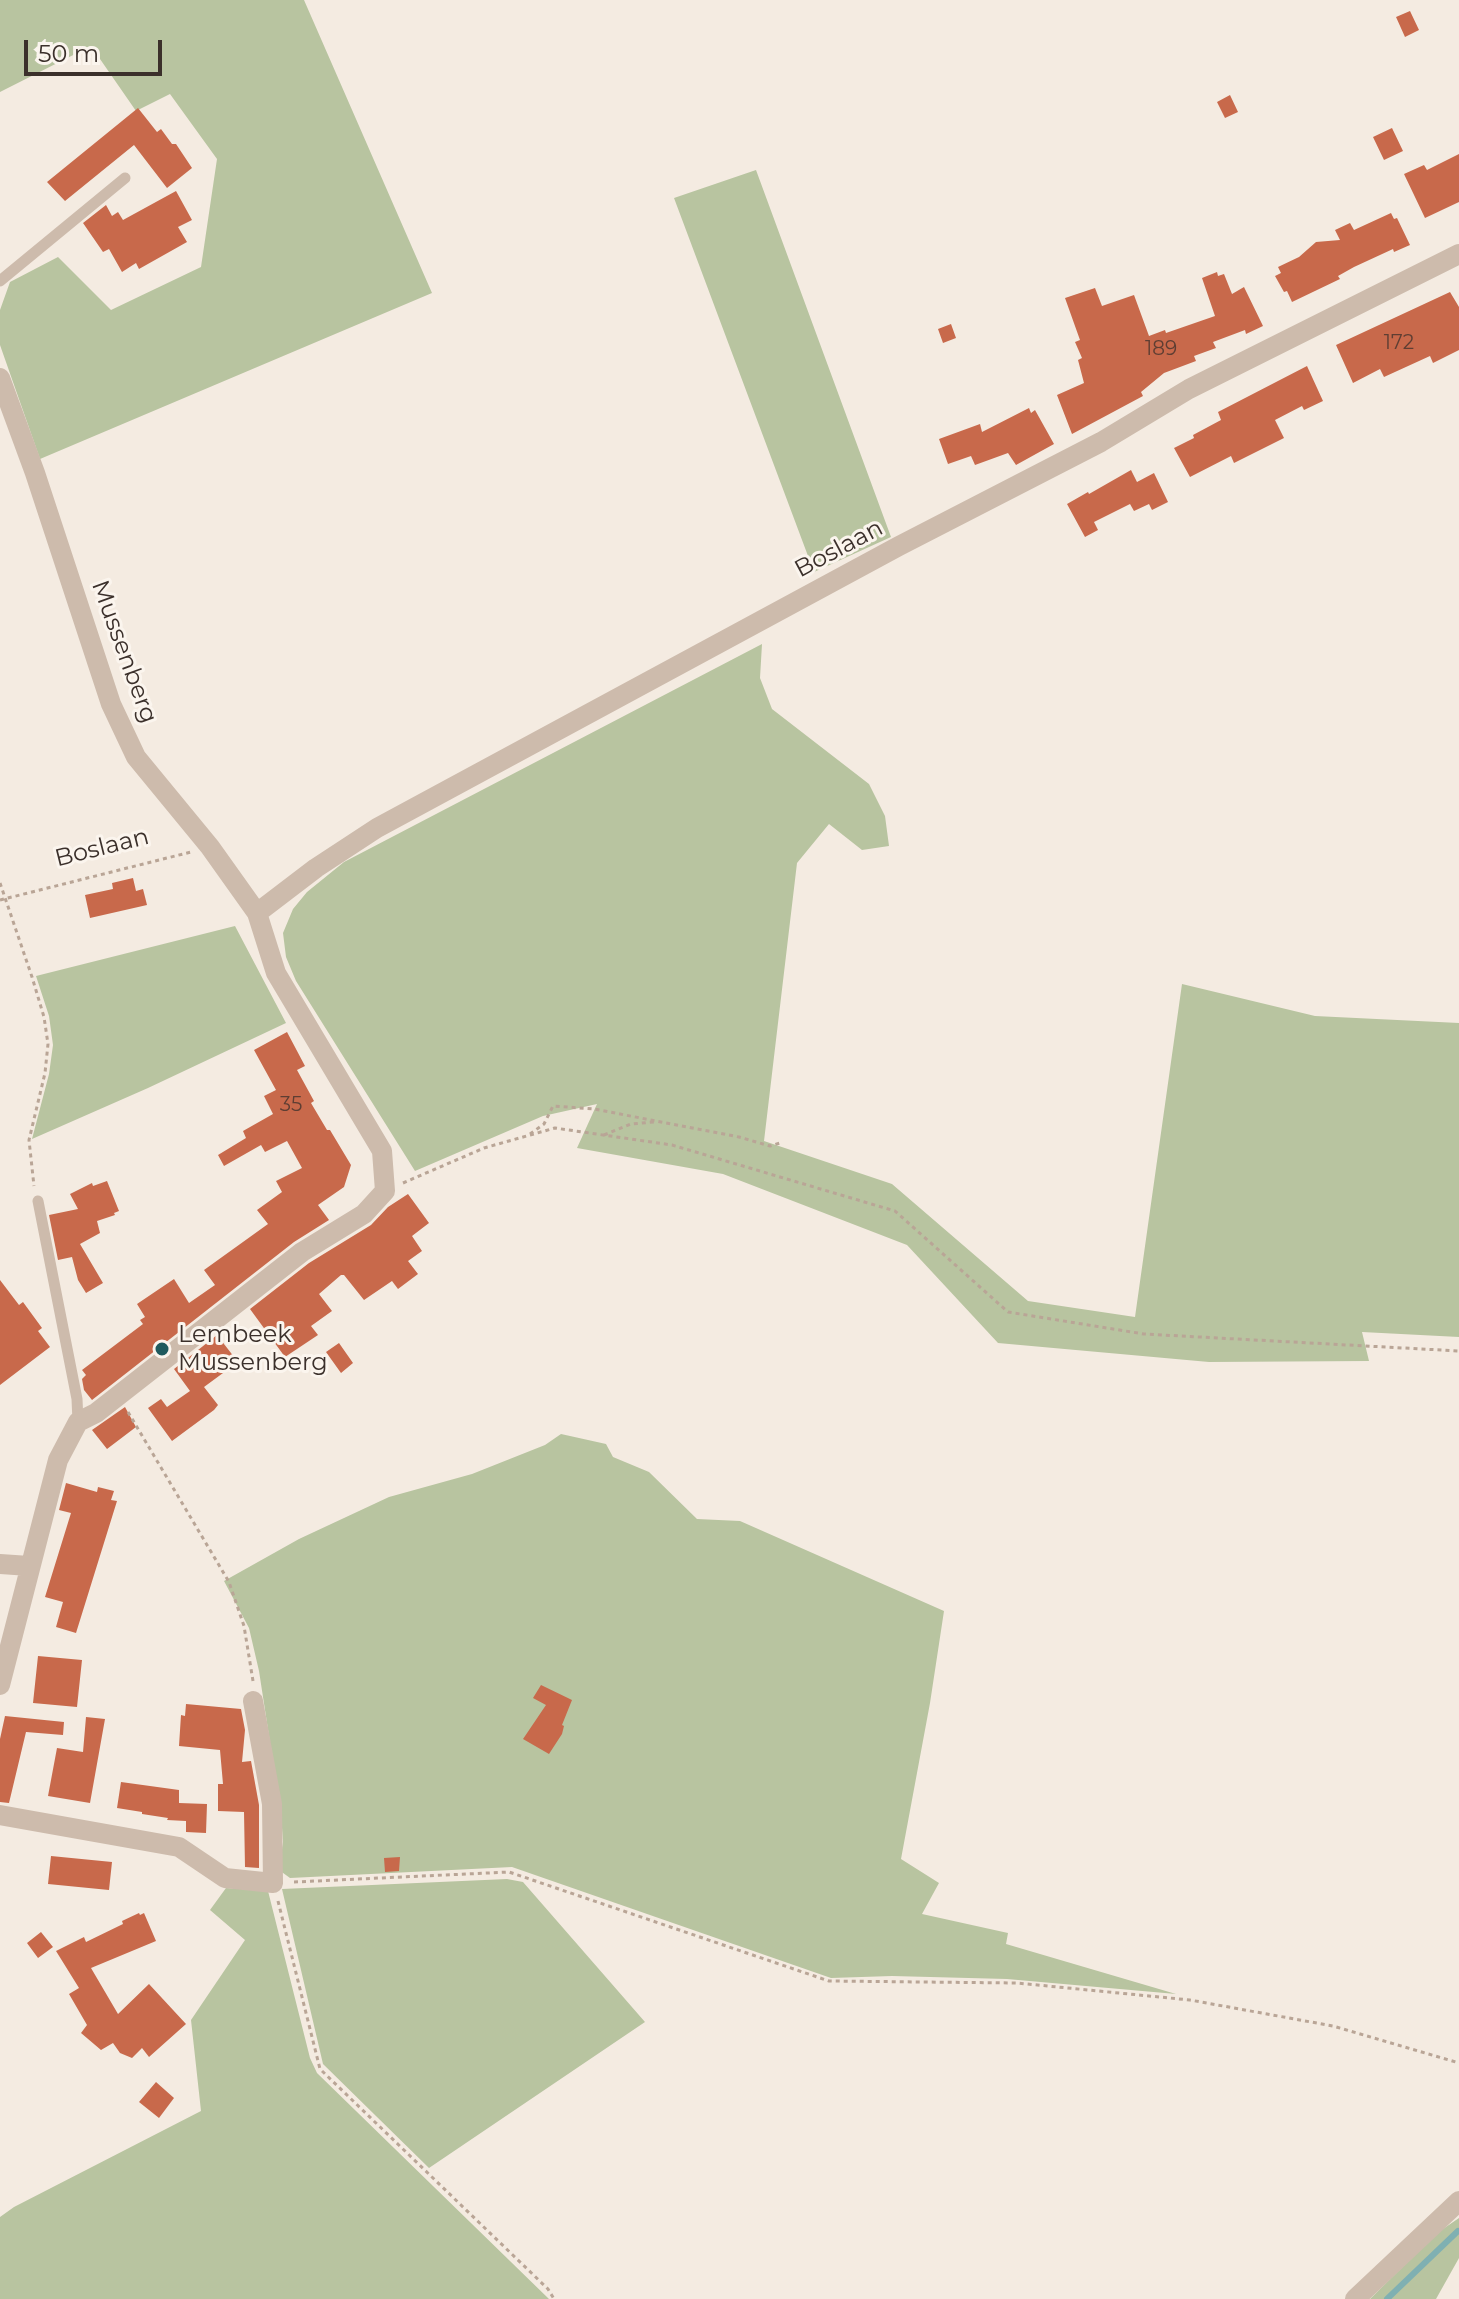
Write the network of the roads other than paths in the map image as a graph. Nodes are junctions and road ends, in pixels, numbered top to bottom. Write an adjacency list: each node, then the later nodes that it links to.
1 (125, 178): 3 (lane)
2 (1459, 254): 5 (street, Boslaan)
3 (0, 281)
4 (0, 378): 5 (street, Mussenberg)
5 (257, 913): 7 (street, Mussenberg)
6 (38, 1201): 7 (lane)
7 (78, 1422): 9 (street)
8 (0, 1564): 9 (street)
9 (29, 1566): 10 (street)
10 (0, 1685)
11 (253, 1701): 12 (street)
12 (0, 1815)
13 (1459, 2201): 14 (street)
14 (1355, 2299)

